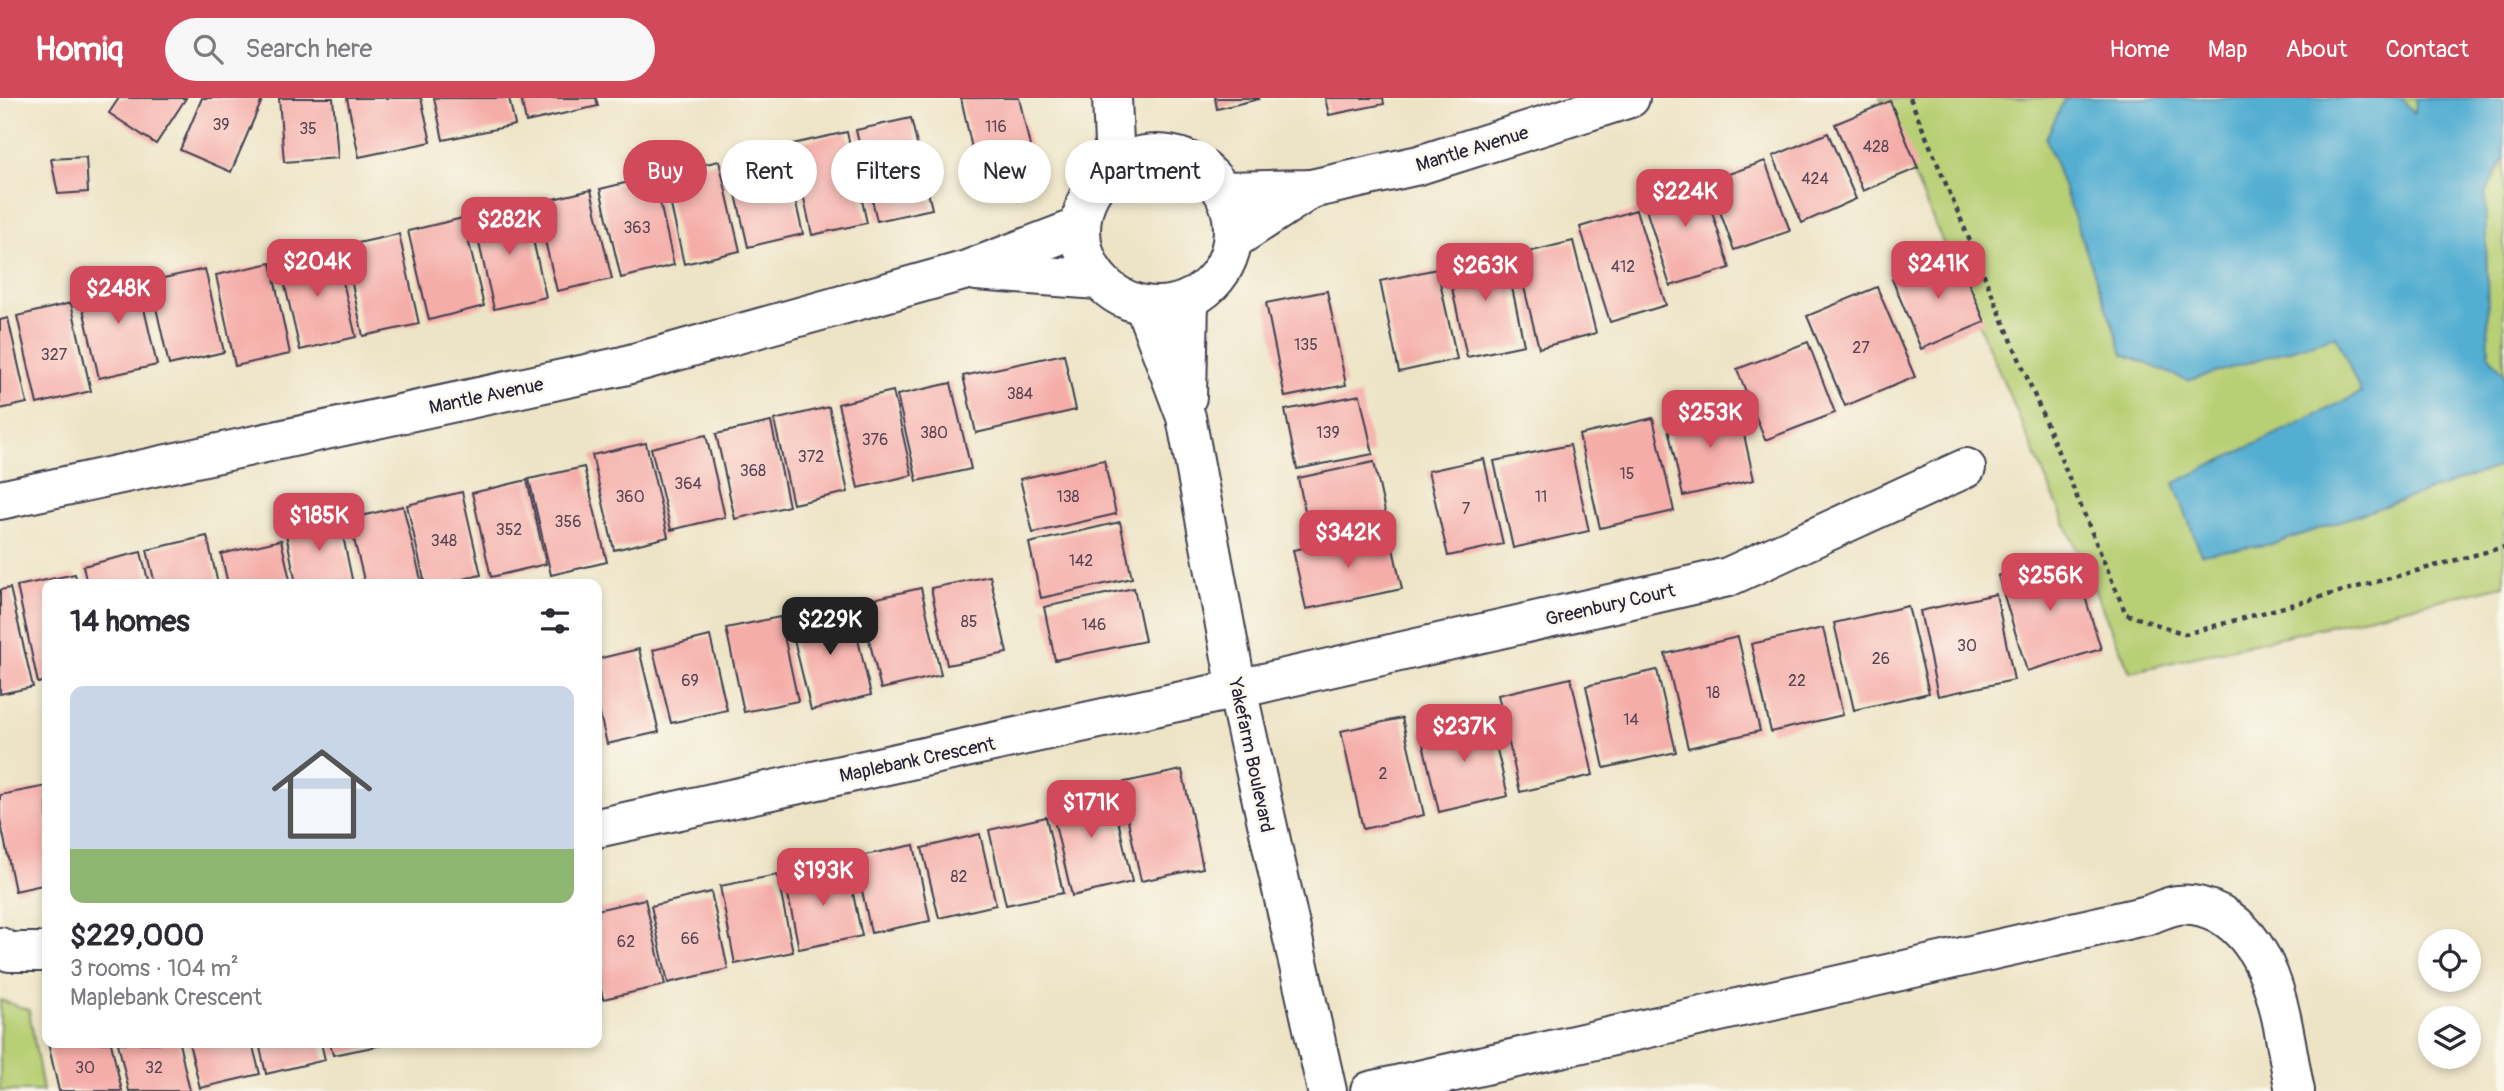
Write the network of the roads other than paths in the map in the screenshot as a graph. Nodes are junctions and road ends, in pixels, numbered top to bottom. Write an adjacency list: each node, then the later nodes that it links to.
1 (1112, 98): 4 (street)
2 (1125, 98): 5 (street)
3 (1630, 98): 6 (street, Mantle Avenue)
4 (1114, 140)
5 (1144, 140)
6 (1311, 189): 7 (street, Mantle Avenue); 11 (street, Mantle Avenue)
7 (1225, 191)
8 (1225, 196): 11 (street)
9 (1086, 203): 10 (street)
10 (1080, 227): 12 (street, Mantle Avenue); 13 (street)
11 (1233, 240): 14 (street)
12 (967, 270): 13 (street, Mantle Avenue); 18 (street, Mantle Avenue)
13 (1099, 280): 15 (street)
14 (1189, 299): 15 (street); 16 (street, Yakefarm Boulevard)
15 (1144, 305): 16 (street, Yakefarm Boulevard)
16 (1186, 417): 19 (street, Yakefarm Boulevard)
17 (1966, 468): 19 (street, Greenbury Court)
18 (0, 500)
19 (1237, 690): 20 (street, Maplebank Crescent); 23 (street, Yakefarm Boulevard)
20 (602, 827)
21 (0, 947): 22 (street)
22 (42, 952)
23 (1327, 1091)
24 (1370, 1091): 25 (street)
25 (2295, 1091)

